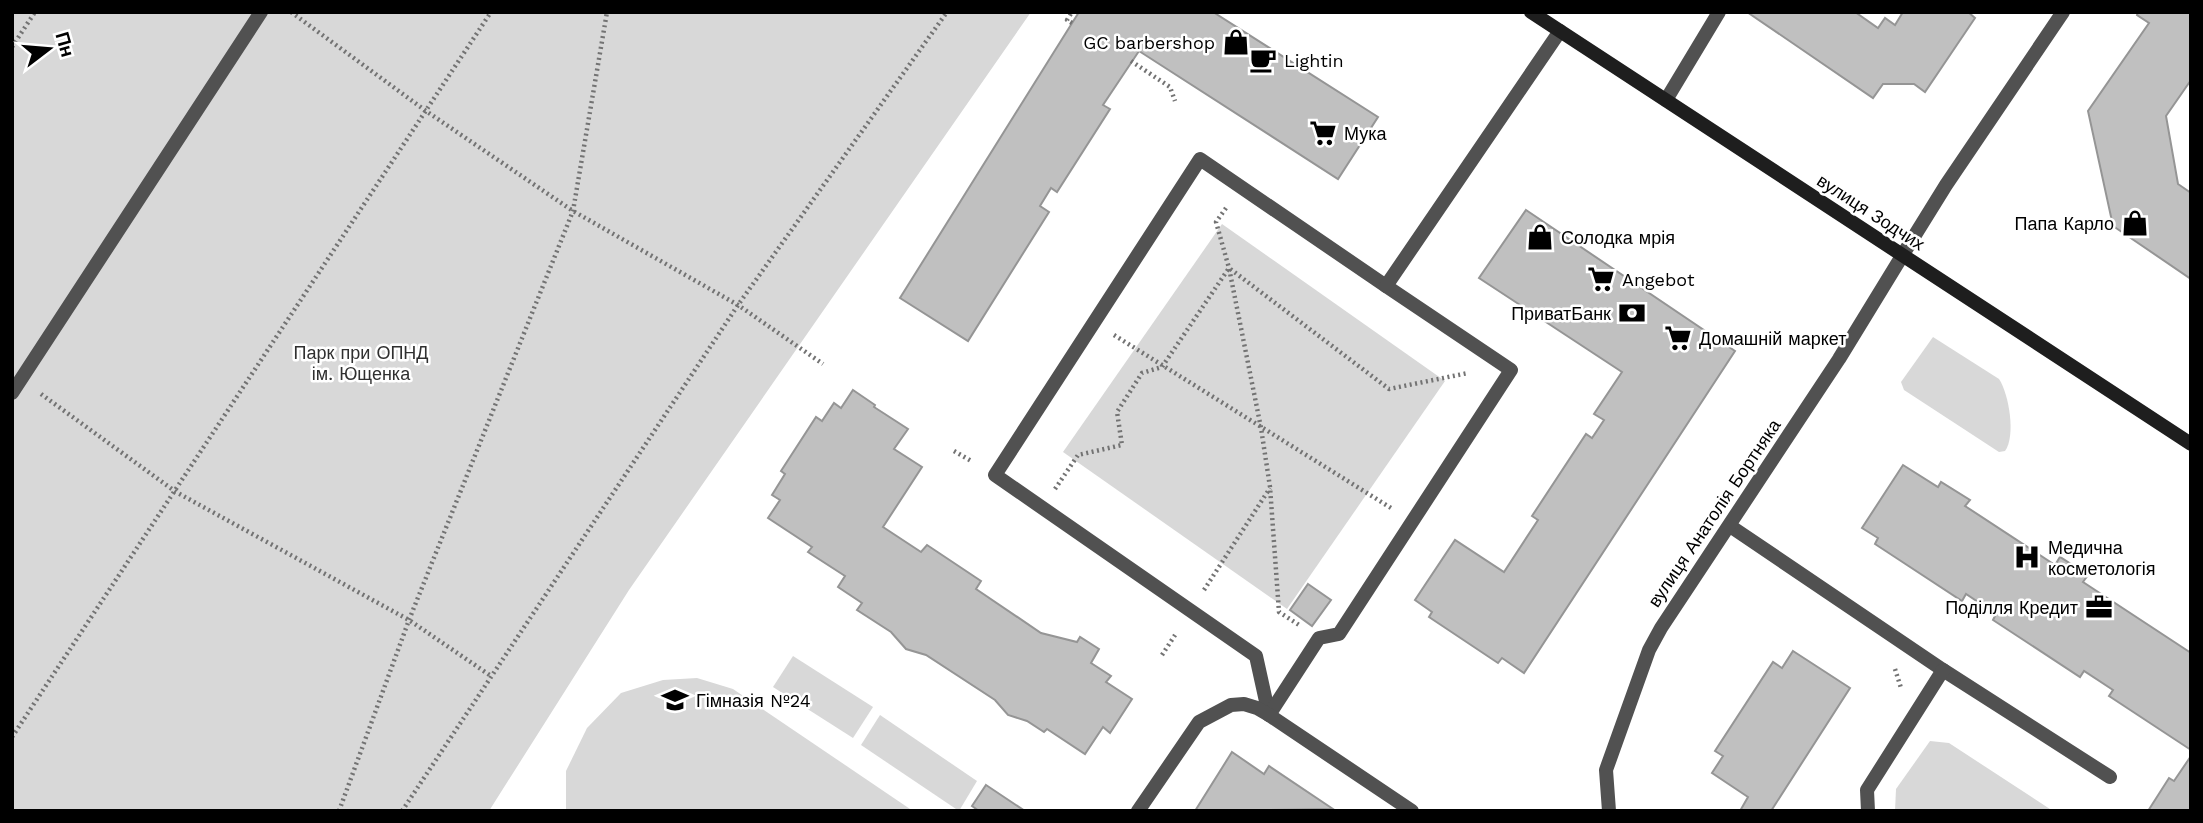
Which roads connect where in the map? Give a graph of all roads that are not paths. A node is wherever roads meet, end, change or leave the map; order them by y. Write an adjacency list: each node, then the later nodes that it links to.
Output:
1 (261, 12): 9 (street)
2 (1531, 12): 5 (main road, вулиця Зодчих)
3 (1719, 12): 6 (street)
4 (2063, 12): 7 (street, вулиця Анатолія Бортняка)
5 (1560, 31): 6 (main road, вулиця Зодчих); 8 (street)
6 (1665, 100): 7 (main road, вулиця Зодчих)
7 (1902, 256): 10 (main road, вулиця Зодчих); 11 (street, вулиця Анатолія Бортняка)
8 (1386, 286): 13 (street); 13 (street)
9 (12, 393)
10 (2191, 444)
11 (1730, 526): 12 (street); 17 (street, вулиця Анатолія Бортняка)
12 (1943, 670): 14 (street); 18 (street)
13 (1269, 715): 15 (street); 16 (street)
14 (2110, 777)
15 (1138, 811)
16 (1412, 811)
17 (1609, 811)
18 (1868, 811)

